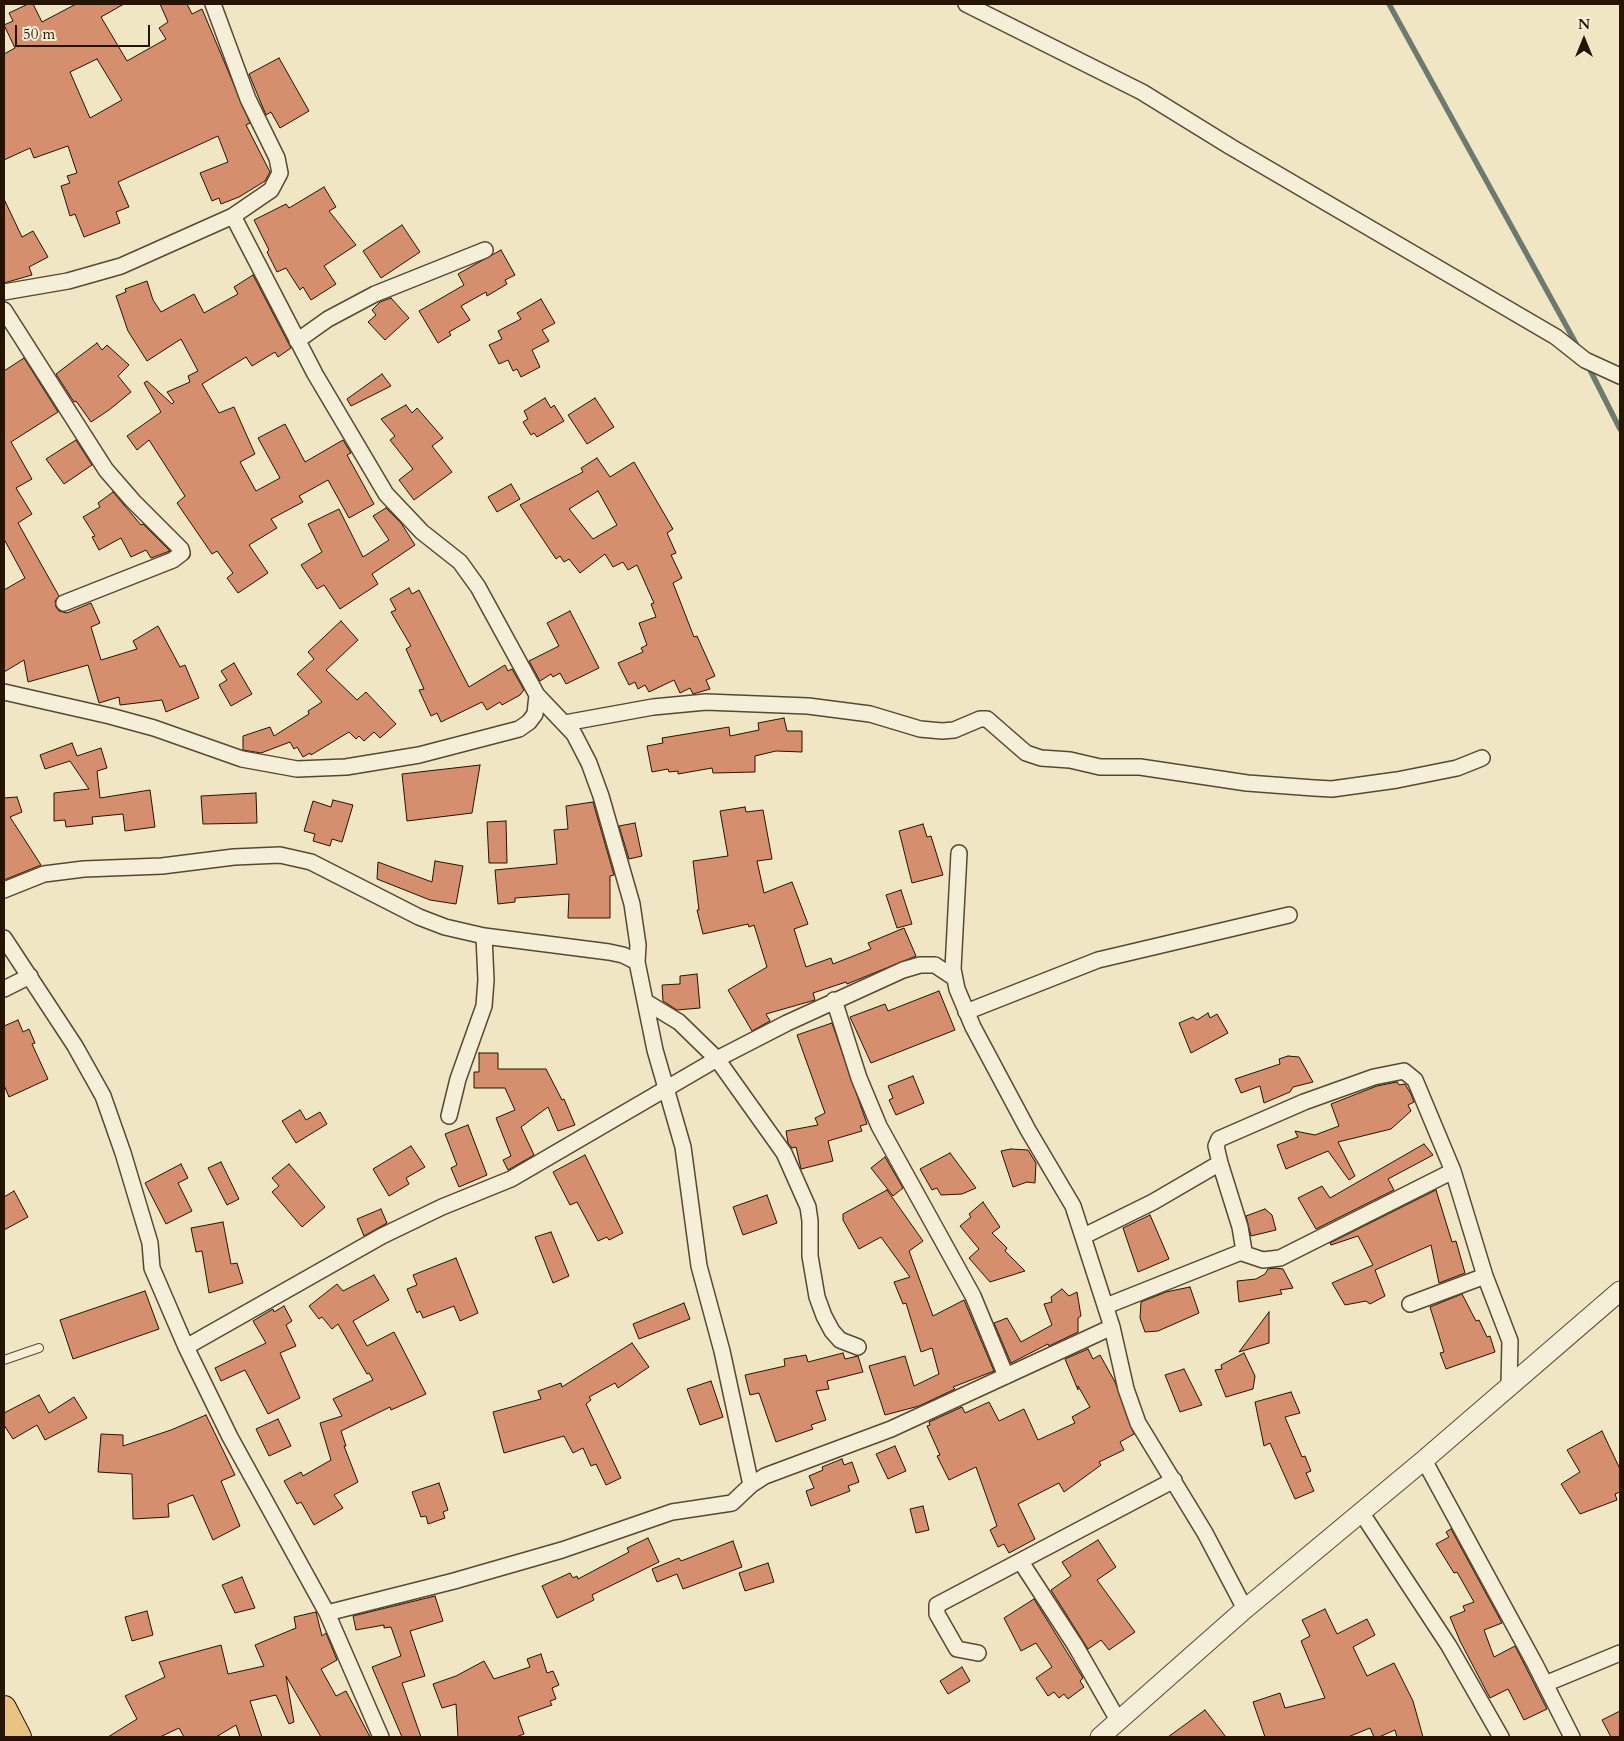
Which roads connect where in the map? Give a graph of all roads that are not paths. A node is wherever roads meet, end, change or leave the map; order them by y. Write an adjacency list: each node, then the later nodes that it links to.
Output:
1 (213, 4): 3 (street)
2 (966, 4): 8 (street)
3 (233, 216): 5 (street); 7 (street)
4 (485, 250): 7 (street)
5 (4, 292)
6 (4, 310): 9 (street)
7 (298, 341): 11 (street)
8 (1620, 376)
9 (64, 603)
10 (4, 692): 11 (street)
11 (537, 695): 12 (street)
12 (565, 723): 13 (street); 19 (street)
13 (1482, 758)
14 (959, 853): 21 (street)
15 (4, 890): 17 (street)
16 (1289, 915): 25 (street)
17 (484, 936): 19 (street); 28 (street)
18 (4, 938): 20 (street)
19 (636, 962): 24 (street)
20 (30, 976): 22 (street); 40 (street)
21 (953, 977): 23 (street); 25 (street)
22 (4, 989)
23 (834, 1000): 26 (street); 42 (street)
24 (646, 1002): 26 (street); 27 (street)
25 (966, 1012): 31 (street)
26 (718, 1059): 27 (street); 38 (street)
27 (665, 1089): 40 (street); 46 (street)
28 (449, 1116)
29 (1220, 1163): 30 (street); 31 (street); 32 (street)
30 (1453, 1170): 32 (street); 33 (street)
31 (1084, 1236): 36 (street)
32 (1242, 1253): 36 (street)
33 (1485, 1276): 35 (street); 43 (street)
34 (1620, 1291): 43 (street)
35 (1410, 1304)
36 (1106, 1306): 37 (street)
37 (1112, 1327): 42 (street); 45 (street)
38 (858, 1347)
39 (39, 1348): 41 (lane)
40 (186, 1348): 50 (street)
41 (4, 1360)
42 (1006, 1376): 46 (street)
43 (1509, 1385): 44 (street)
44 (1424, 1460): 47 (street); 53 (street)
45 (1174, 1480): 48 (street); 49 (street)
46 (750, 1485): 50 (street)
47 (1361, 1512): 49 (street); 59 (street)
48 (1021, 1562): 51 (street); 55 (street)
49 (1245, 1609): 55 (street)
50 (327, 1613): 57 (street)
51 (978, 1653)
52 (1620, 1653): 53 (street)
53 (1545, 1684): 60 (street)
54 (4, 1708): 56 (highway)
55 (1119, 1722): 58 (street)
56 (14, 1733)
57 (381, 1737)
58 (1100, 1737)
59 (1500, 1737)
60 (1572, 1737)

